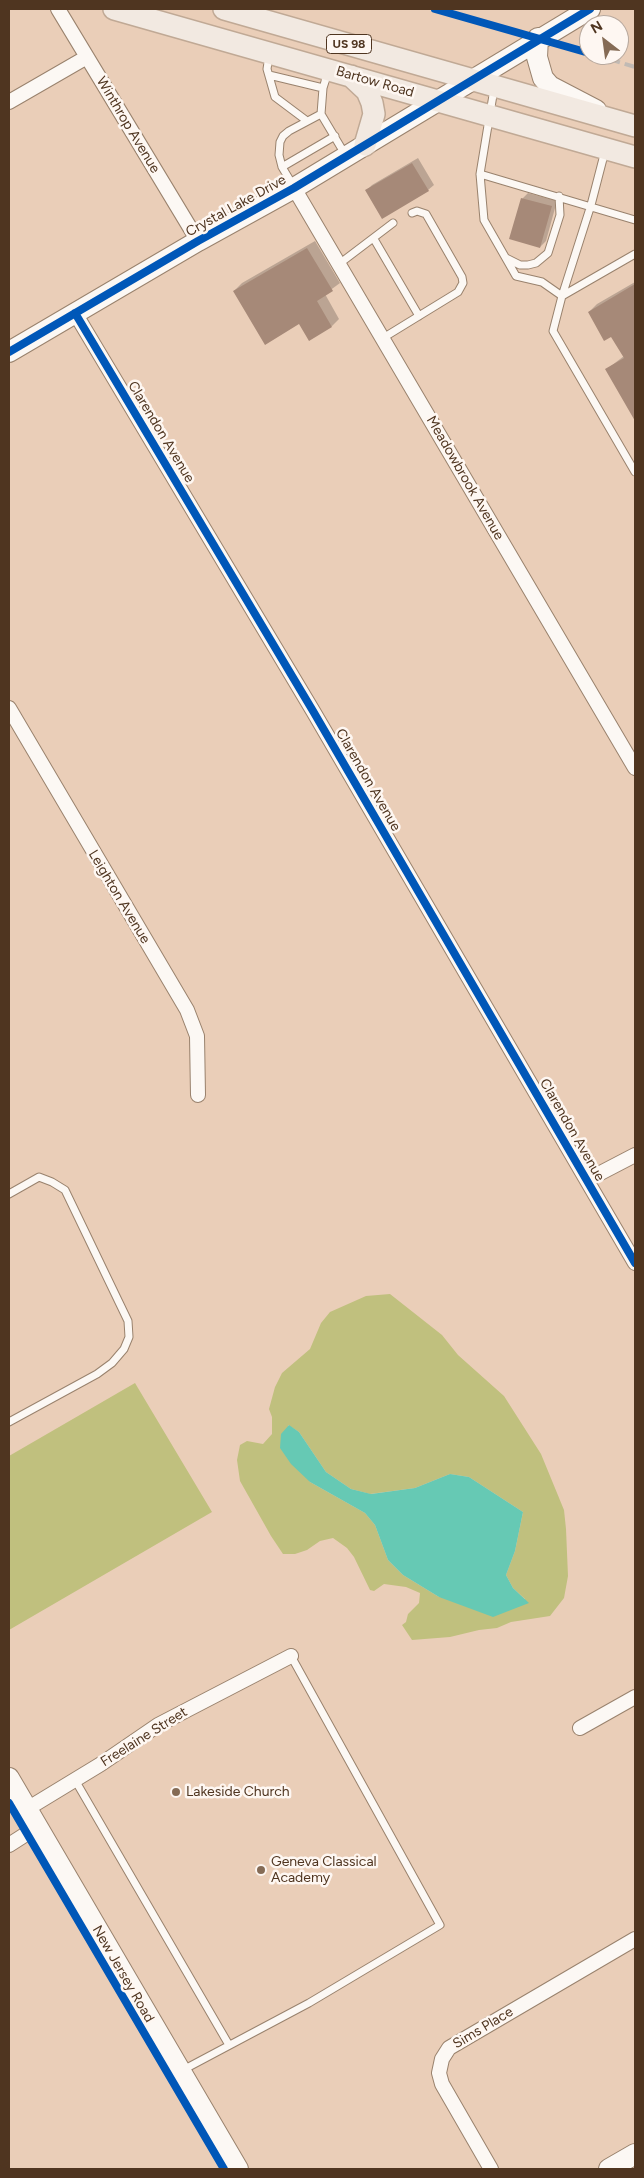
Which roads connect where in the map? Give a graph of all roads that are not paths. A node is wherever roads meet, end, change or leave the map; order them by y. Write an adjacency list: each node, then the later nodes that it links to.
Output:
1 (58, 9): 7 (street, Winthrop Avenue)
2 (114, 9): 6 (main road, Bartow Road / US 98)
3 (224, 9): 11 (main road, Bartow Road / US 98)
4 (583, 10): 5 (street, Crystal Lake Drive)
5 (538, 38): 11 (street, Crystal Lake Drive); 17 (street)
6 (270, 53): 8 (lane); 10 (main road, Bartow Road / US 98)
7 (87, 56): 14 (street); 34 (street, Winthrop Avenue)
8 (269, 75): 10 (lane); 18 (lane)
9 (350, 76): 10 (main road, Bartow Road / US 98); 13 (main road, Bartow Road / US 98); 21 (main road)
10 (326, 79): 15 (lane)
11 (473, 80): 12 (main road, Bartow Road / US 98); 13 (street, Crystal Lake Drive)
12 (495, 86): 16 (lane); 17 (main road, Bartow Road / US 98)
13 (439, 100): 16 (main road, Bartow Road / US 98); 21 (street, Crystal Lake Drive)
14 (9, 102)
15 (321, 114): 18 (lane); 20 (lane)
16 (490, 115): 22 (main road, Bartow Road / US 98); 26 (lane)
17 (610, 118): 19 (main road, Bartow Road / US 98)
18 (307, 121): 25 (lane)
19 (635, 126)
20 (335, 136): 23 (lane); 25 (lane)
21 (365, 145): 23 (street, Crystal Lake Drive)
22 (606, 148): 24 (main road, Bartow Road / US 98); 29 (lane)
23 (346, 156): 27 (street, Crystal Lake Drive)
24 (635, 157)
25 (282, 166): 27 (lane)
26 (480, 174): 28 (lane); 36 (lane)
27 (294, 188): 34 (street, Crystal Lake Drive); 37 (street, Meadowbrook Avenue)
28 (559, 196): 29 (lane); 36 (lane)
29 (591, 205): 31 (lane); 38 (lane)
30 (412, 213): 40 (lane)
31 (635, 220)
32 (393, 223): 33 (lane)
33 (374, 239): 37 (lane); 40 (lane)
34 (198, 241): 39 (street, Crystal Lake Drive)
35 (635, 254): 38 (lane)
36 (506, 258): 38 (lane)
37 (339, 264): 41 (street, Meadowbrook Avenue)
38 (562, 296): 43 (lane)
39 (75, 313): 42 (street, Crystal Lake Drive); 48 (street, Clarendon Avenue)
40 (419, 316): 41 (lane)
41 (383, 338): 45 (street, Meadowbrook Avenue)
42 (9, 352)
43 (635, 472)
44 (9, 708): 46 (street, Leighton Avenue)
45 (635, 768)
46 (198, 1096)
47 (635, 1155): 48 (street)
48 (587, 1180): 50 (street, Clarendon Avenue)
49 (9, 1194): 51 (lane)
50 (635, 1262)
51 (9, 1422)
52 (291, 1656): 56 (street, Freelaine Street); 61 (lane)
53 (635, 1697): 54 (street)
54 (580, 1728)
55 (9, 1778): 57 (street, New Jersey Road)
56 (75, 1780): 57 (street, Freelaine Street); 61 (lane)
57 (27, 1809): 58 (street, New Jersey Road)
58 (37, 1827): 59 (street); 62 (street, New Jersey Road)
59 (9, 1845)
60 (635, 1938): 65 (street, Sims Place)
61 (229, 2045): 62 (lane)
62 (181, 2072): 64 (street, New Jersey Road)
63 (635, 2154): 66 (street)
64 (238, 2169)
65 (491, 2169)
66 (609, 2169)

